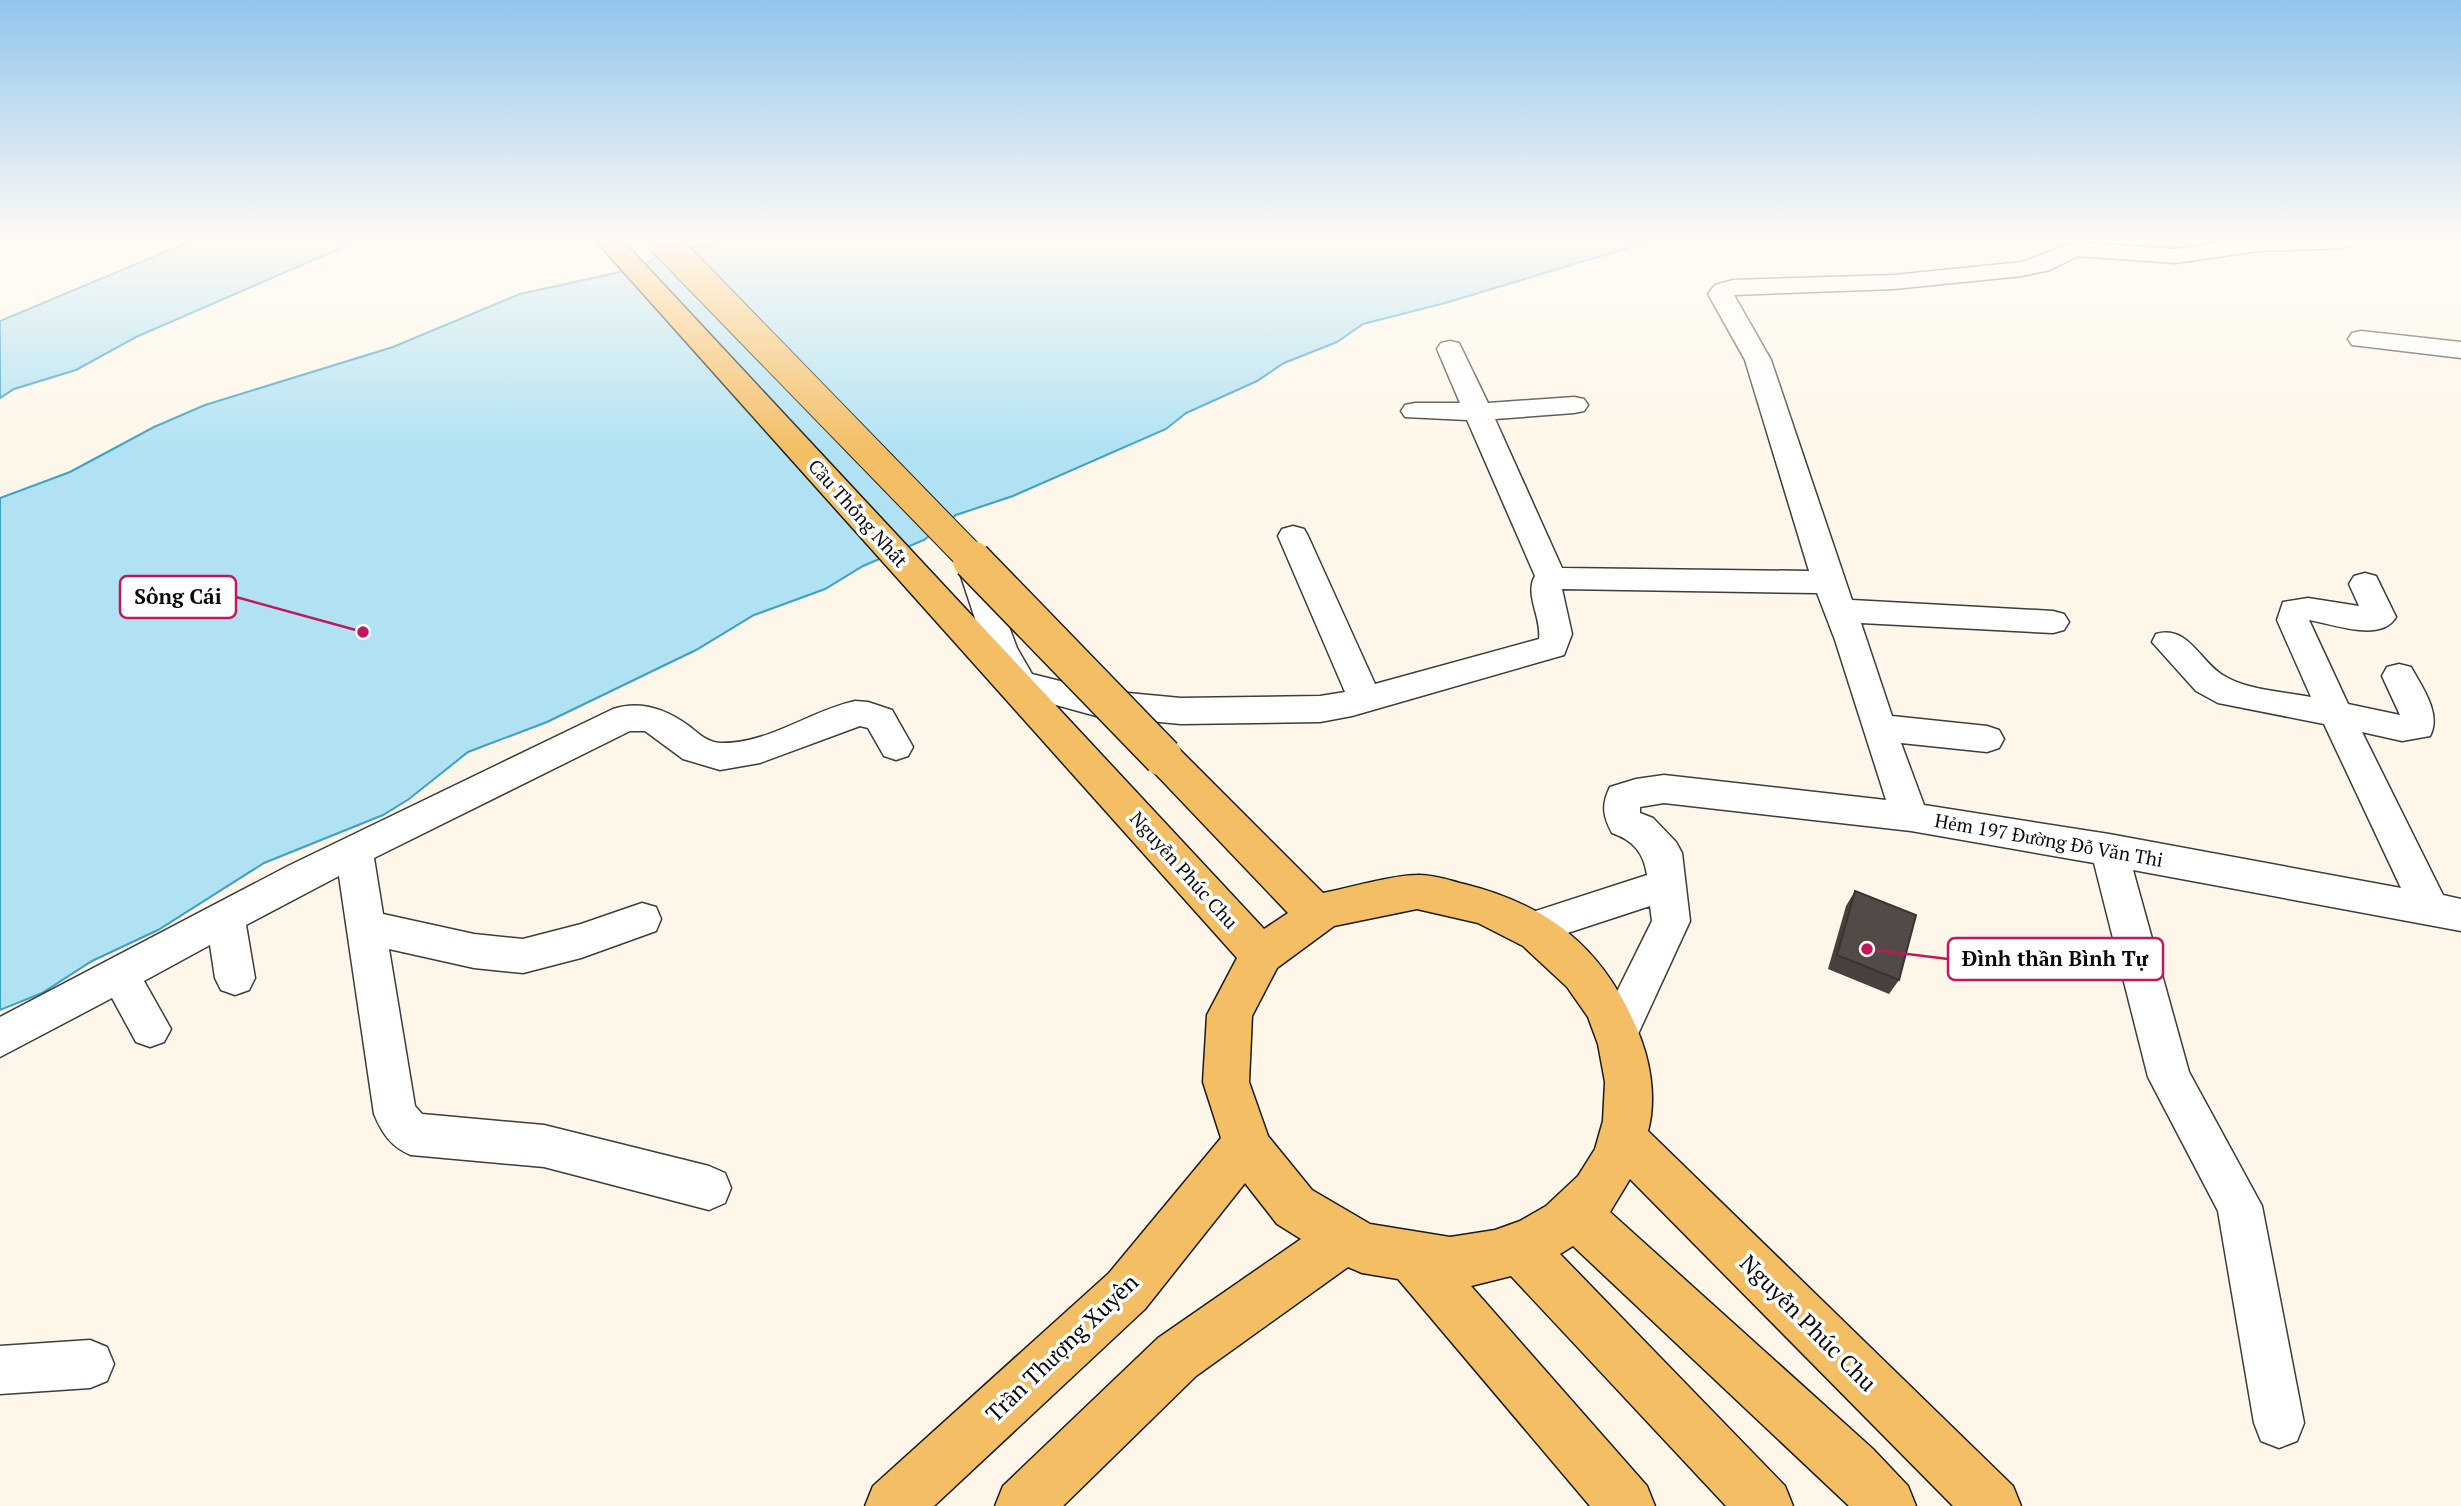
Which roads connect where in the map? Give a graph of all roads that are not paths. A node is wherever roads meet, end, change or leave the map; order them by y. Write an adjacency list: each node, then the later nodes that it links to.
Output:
1 (673, 311): 23 (main road, Cầu Thống Nhất)
2 (731, 311): 29 (main road, bridge)
3 (1731, 311): 14 (street, Hẻm 197 Đường Đỗ Văn Thi)
4 (2361, 339): 6 (street)
5 (1451, 349): 9 (street)
6 (2461, 350)
7 (1574, 405): 9 (street)
8 (1415, 411): 9 (street)
9 (1480, 412): 12 (street)
10 (1293, 536): 18 (street)
11 (966, 547): 18 (street)
12 (1551, 578): 14 (street); 18 (street)
13 (2365, 584): 19 (street)
14 (1835, 596): 15 (street); 20 (street, Hẻm 197 Đường Đỗ Văn Thi)
15 (2053, 622)
16 (2168, 642): 19 (street)
17 (2399, 676): 19 (street)
18 (1365, 699)
19 (2336, 714): 28 (street)
20 (1881, 728): 21 (street); 24 (street, Hẻm 197 Đường Đỗ Văn Thi)
21 (1987, 739)
22 (896, 747): 26 (street)
23 (1107, 786): 34 (main road, Nguyễn Phúc Chu)
24 (1911, 817): 25 (street, Hẻm 197 Đường Đỗ Văn Thi); 27 (street)
25 (2109, 849): 28 (street, Hẻm 197 Đường Đỗ Văn Thi); 49 (street)
26 (354, 851): 30 (street); 32 (street)
27 (1668, 886): 33 (street); 38 (street)
28 (2446, 912)
29 (1315, 913): 33 (main road); 34 (main road)
30 (225, 917): 35 (street); 36 (street)
31 (642, 919): 32 (street)
32 (366, 928): 42 (street)
33 (1531, 929): 38 (main road)
34 (1261, 955): 41 (main road)
35 (119, 974): 37 (street); 39 (street)
36 (235, 978)
37 (150, 1029)
38 (1618, 1032): 40 (main road)
39 (0, 1038)
40 (1623, 1139): 43 (main road); 55 (main road, Nguyễn Phúc Chu)
41 (1244, 1146): 44 (main road); 50 (main road, Trần Thượng Xuyên)
42 (709, 1188)
43 (1575, 1214): 45 (main road); 54 (main road)
44 (1345, 1239): 46 (main road); 51 (main road)
45 (1519, 1248): 46 (main road); 53 (main road)
46 (1414, 1259): 52 (main road)
47 (90, 1364): 48 (street)
48 (0, 1370)
49 (2279, 1423)
50 (893, 1506)
51 (1023, 1506)
52 (1628, 1506)
53 (1765, 1506)
54 (1888, 1506)
55 (1993, 1506)

